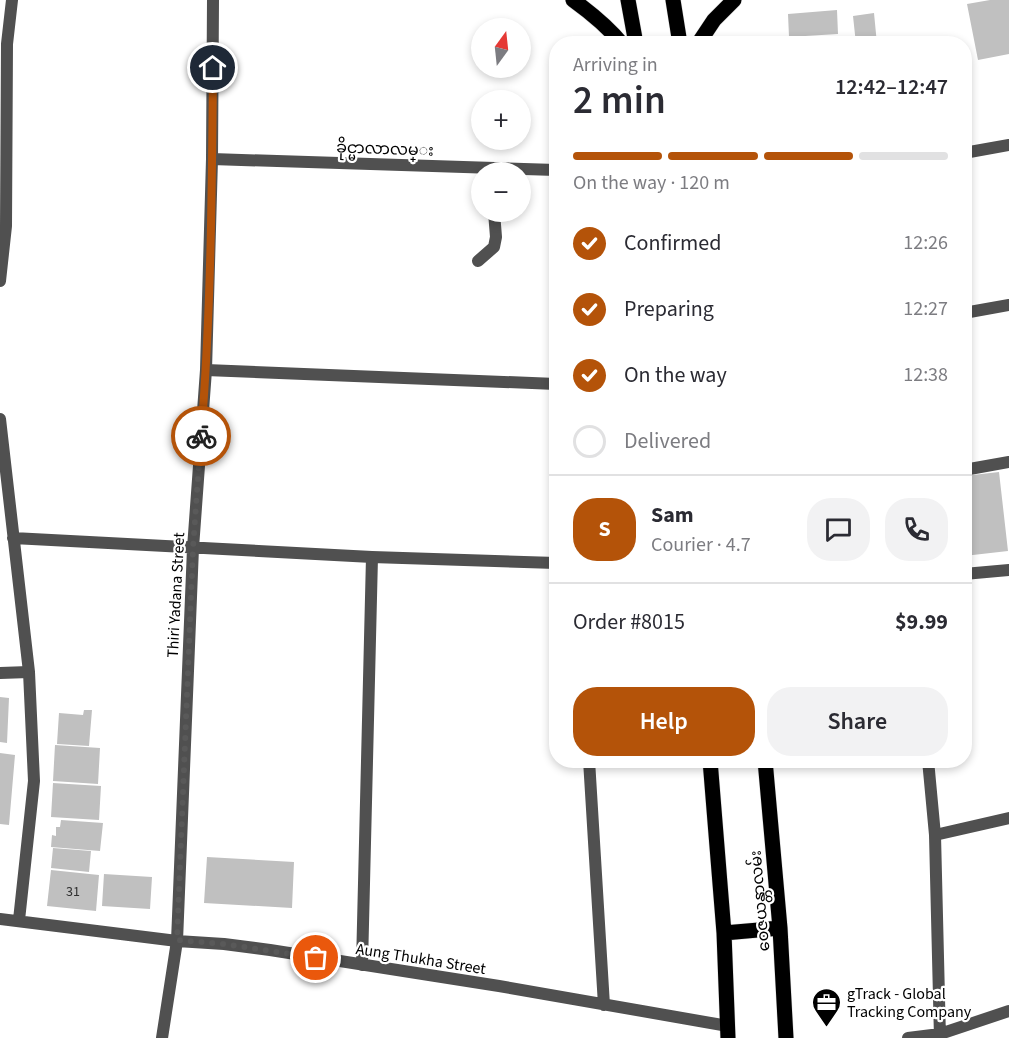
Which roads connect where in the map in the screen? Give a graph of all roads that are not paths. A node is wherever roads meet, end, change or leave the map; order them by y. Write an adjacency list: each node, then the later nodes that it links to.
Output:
1 (12, 0): 11 (street)
2 (213, 0): 14 (street, Thiri Yadana Street)
3 (573, 0): 7 (main road)
4 (628, 0): 8 (main road)
5 (673, 0): 9 (main road)
6 (734, 0): 10 (main road)
7 (615, 36)
8 (635, 36)
9 (679, 36)
10 (703, 36)
11 (3, 43): 19 (street)
12 (1009, 145): 13 (street)
13 (972, 152)
14 (212, 159): 15 (street, ခိုင္မာလာလမ္း); 24 (street, Thiri Yadana Street)
15 (471, 169)
16 (531, 170): 17 (street, ခိုင္မာလာလမ္း)
17 (549, 170)
18 (495, 222): 20 (street)
19 (3, 226): 21 (street)
20 (478, 261)
21 (0, 281)
22 (1009, 305): 23 (street)
23 (972, 312)
24 (206, 370): 25 (street); 31 (street, Thiri Yadana Street)
25 (549, 384)
26 (0, 419): 27 (street)
27 (2, 462): 30 (street)
28 (1009, 462): 29 (street)
29 (972, 469)
30 (13, 538): 31 (street); 36 (street)
31 (193, 548): 32 (street); 48 (street, Thiri Yadana Street)
32 (372, 557): 33 (street); 49 (street)
33 (549, 563)
34 (1009, 570): 35 (street)
35 (972, 573)
36 (29, 672): 37 (street); 45 (street)
37 (0, 673)
38 (589, 768): 50 (street)
39 (711, 768): 47 (main road)
40 (766, 768): 46 (main road, ဝေဇယန္တာလမ်း)
41 (929, 768): 43 (street)
42 (1009, 818): 43 (street)
43 (934, 835): 53 (street)
44 (0, 918): 45 (street, Aung Thukha Street)
45 (19, 920): 48 (street, Aung Thukha Street)
46 (780, 928): 47 (main road); 55 (main road, ဝေဇယန္တာလမ်း)
47 (724, 933): 52 (main road)
48 (177, 940): 49 (street, Aung Thukha Street); 54 (street, Thiri Yadana Street)
49 (363, 965): 50 (street, Aung Thukha Street)
50 (604, 1005): 52 (street, Aung Thukha Street)
51 (1009, 1011): 53 (street)
52 (728, 1032)
53 (940, 1036): 56 (street)
54 (162, 1038)
55 (786, 1038)
56 (908, 1038)

